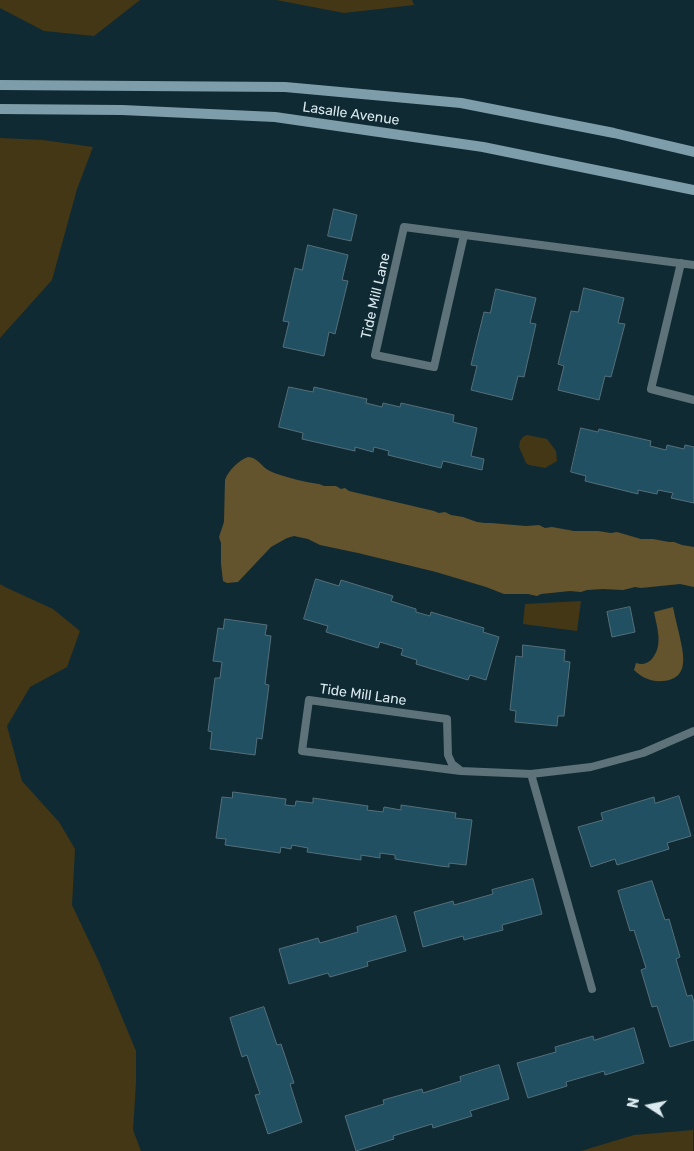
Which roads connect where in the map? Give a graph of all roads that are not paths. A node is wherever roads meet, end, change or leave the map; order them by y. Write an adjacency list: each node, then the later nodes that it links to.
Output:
1 (0, 85): 3 (main road, Lasalle Avenue)
2 (0, 109): 4 (main road, Lasalle Avenue)
3 (694, 152)
4 (694, 190)
5 (464, 235): 5 (lane, Tide Mill Lane); 6 (lane, Tide Mill Lane)
6 (681, 263): 7 (lane, Tide Mill Lane); 8 (lane)
7 (694, 265)
8 (694, 400)
9 (694, 731): 11 (lane, Tide Mill Lane)
10 (461, 771): 10 (lane, Tide Mill Lane); 11 (lane, Tide Mill Lane)
11 (531, 774): 12 (lane)
12 (592, 989)

